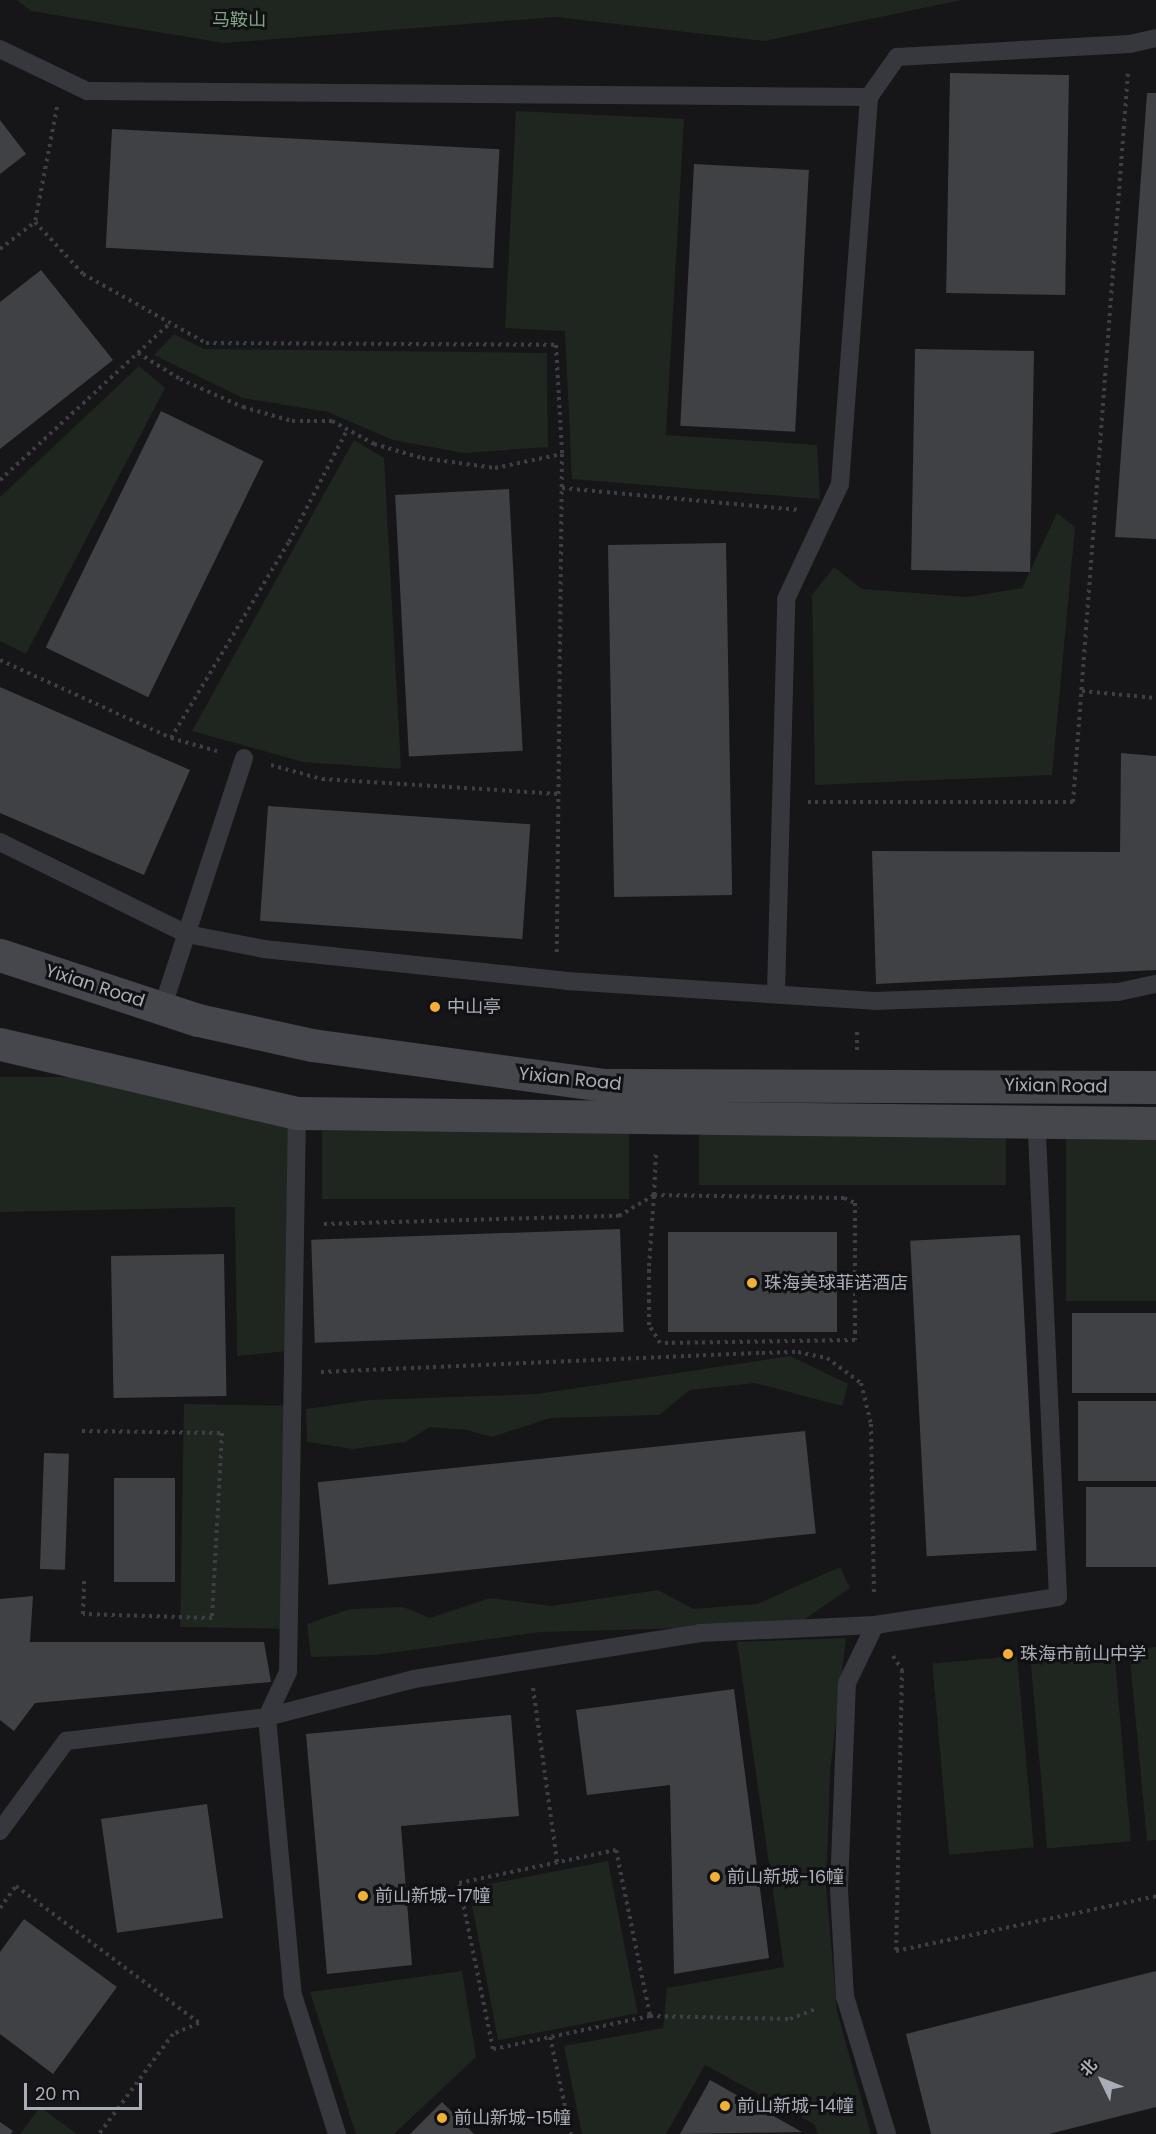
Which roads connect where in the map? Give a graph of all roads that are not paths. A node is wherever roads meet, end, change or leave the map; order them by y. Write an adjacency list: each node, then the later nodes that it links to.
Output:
1 (1156, 38): 3 (lane)
2 (0, 49): 3 (lane)
3 (870, 97): 9 (lane)
4 (244, 758): 6 (lane)
5 (0, 842): 6 (lane)
6 (187, 934): 9 (lane); 10 (lane)
7 (0, 955): 10 (main road, Yixian Road)
8 (1156, 984): 9 (lane)
9 (776, 994)
10 (162, 1009): 14 (main road, Yixian Road)
11 (0, 1044): 12 (main road, Yixian Road)
12 (85, 1066): 13 (main road); 15 (main road, Yixian Road)
13 (0, 1069)
14 (1156, 1087)
15 (297, 1113): 16 (main road, Yixian Road); 19 (lane)
16 (1036, 1120): 17 (main road, Yixian Road); 18 (lane)
17 (1156, 1123)
18 (875, 1625): 19 (lane); 22 (lane)
19 (267, 1717): 20 (lane); 21 (lane)
20 (0, 1830)
21 (337, 2134)
22 (887, 2134)

